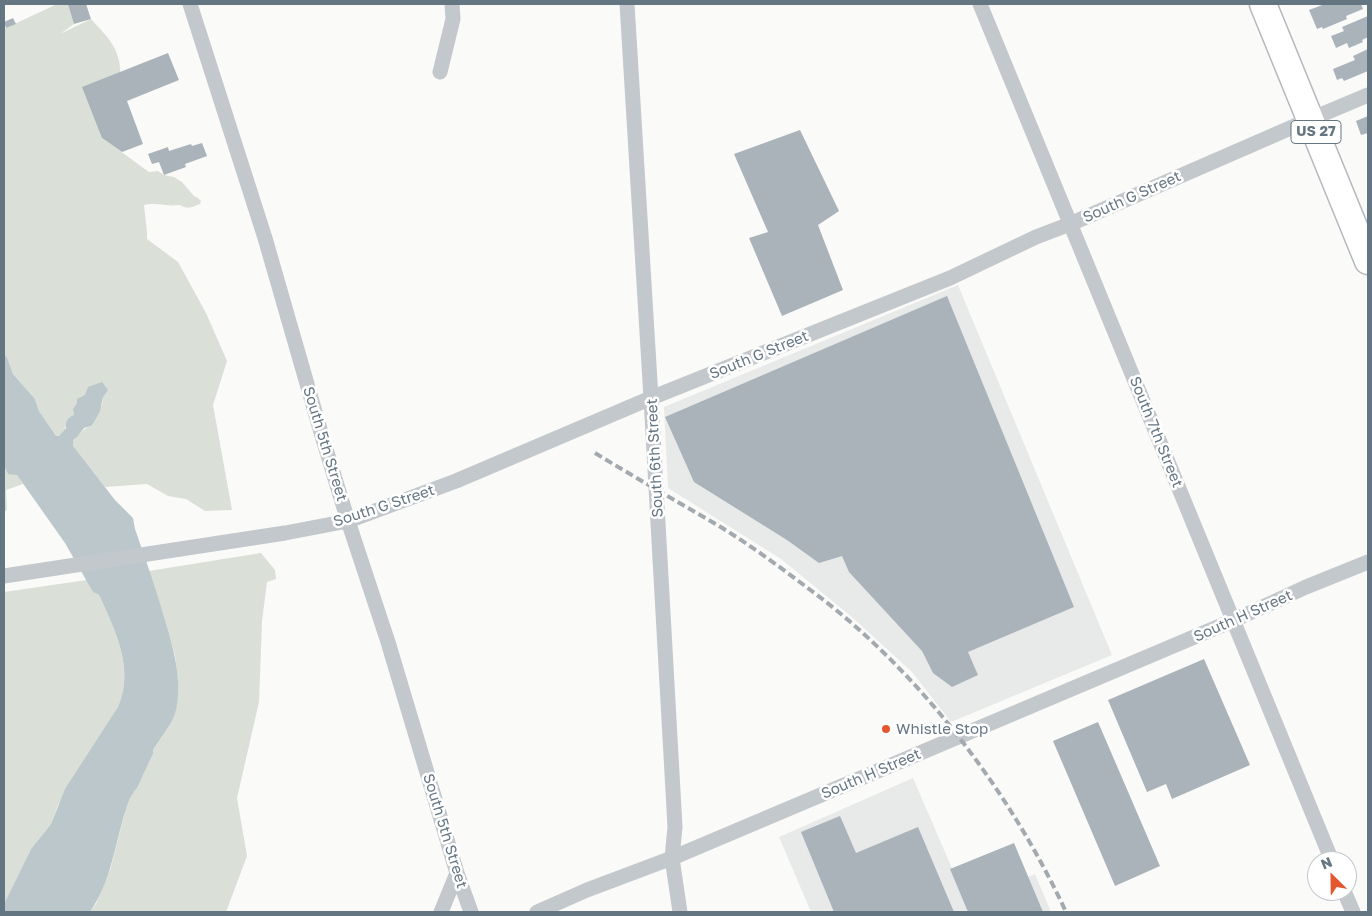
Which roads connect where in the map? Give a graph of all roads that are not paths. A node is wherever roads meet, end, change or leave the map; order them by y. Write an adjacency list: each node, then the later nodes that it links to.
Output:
1 (190, 4): 12 (street, South 5th Street)
2 (452, 4): 6 (street)
3 (626, 4): 11 (street, South 6th Street)
4 (980, 4): 9 (street, South 7th Street)
5 (1263, 4): 8 (highway, US 27)
6 (440, 72)
7 (1368, 96): 8 (street, South G Street)
8 (1310, 119): 9 (street, South G Street); 10 (highway, US 27)
9 (1070, 224): 11 (street, South G Street); 15 (street, South 7th Street)
10 (1368, 260)
11 (651, 398): 12 (street, South G Street); 17 (street, South 6th Street)
12 (348, 521): 14 (street, South G Street); 18 (street, South 5th Street)
13 (1368, 562): 15 (street, South H Street)
14 (4, 576)
15 (1232, 621): 16 (street, South 7th Street); 17 (street, South H Street)
16 (1328, 851)
17 (672, 858): 21 (street, South H Street); 22 (street, South 6th Street)
18 (457, 873): 19 (street); 20 (street, South 5th Street)
19 (441, 912)
20 (471, 912)
21 (537, 912)
22 (680, 912)

